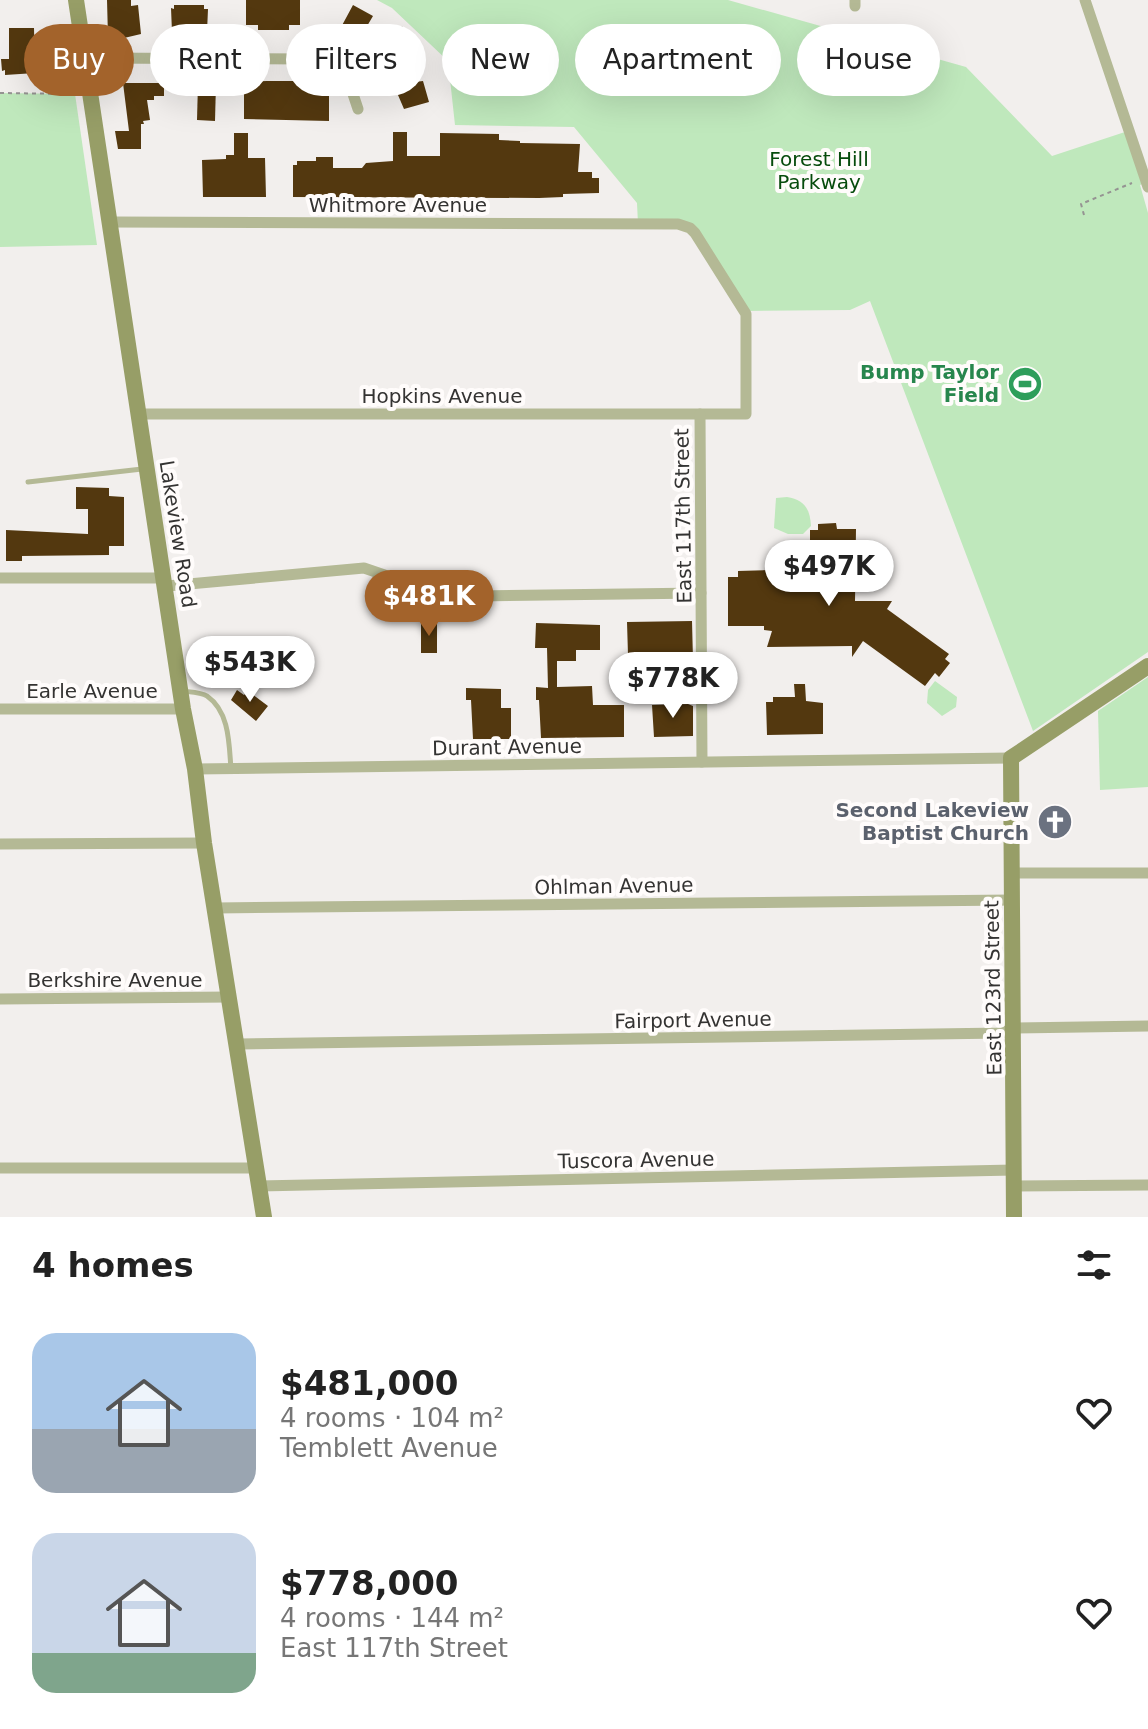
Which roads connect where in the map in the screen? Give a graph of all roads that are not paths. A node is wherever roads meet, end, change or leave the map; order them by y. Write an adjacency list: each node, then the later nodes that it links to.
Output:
1 (76, 0): 3 (street, Lakeview Road)
2 (1085, 0): 7 (street)
3 (81, 24)
4 (134, 58): 6 (street)
5 (93, 96): 8 (street, Lakeview Road)
6 (358, 109)
7 (1148, 187)
8 (111, 222): 9 (street, Lakeview Road); 11 (street, Whitmore Avenue)
9 (139, 414): 10 (street, Hopkins Avenue); 12 (street, Lakeview Road)
10 (700, 414): 11 (street, Hopkins Avenue); 16 (street, East 117th Street)
11 (746, 414)
12 (147, 469): 13 (lane); 15 (street, Lakeview Road)
13 (28, 482)
14 (0, 578): 15 (street)
15 (165, 582): 16 (street); 18 (street, Lakeview Road)
16 (701, 593): 22 (street, East 117th Street)
17 (1148, 666): 21 (street)
18 (181, 691): 20 (street, Lakeview Road); 24 (lane)
19 (0, 709): 20 (street, Earle Avenue)
20 (183, 709): 23 (street, Lakeview Road)
21 (1011, 758): 22 (street, Durant Avenue); 27 (street, East 123rd Street)
22 (702, 762): 24 (street, Durant Avenue)
23 (195, 769): 24 (street, Durant Avenue); 25 (street, Lakeview Road)
24 (231, 769)
25 (204, 843): 26 (street); 30 (street, Lakeview Road)
26 (0, 844)
27 (1012, 873): 28 (street); 29 (street, East 123rd Street)
28 (1148, 873)
29 (1012, 900): 30 (street, Ohlman Avenue); 34 (street, East 123rd Street)
30 (216, 908): 31 (street, Lakeview Road)
31 (230, 997): 32 (street, Berkshire Avenue); 35 (street, Lakeview Road)
32 (0, 999)
33 (1148, 1026): 34 (street, Fairport Avenue)
34 (1014, 1028): 35 (street, Fairport Avenue); 38 (street, East 123rd Street)
35 (238, 1044): 37 (street, Lakeview Road)
36 (0, 1168): 37 (street)
37 (256, 1168): 40 (street, Lakeview Road)
38 (1014, 1178): 39 (street, Tuscora Avenue); 40 (street, Tuscora Avenue); 42 (street, East 123rd Street)
39 (1148, 1185)
40 (259, 1186): 41 (street, Lakeview Road)
41 (264, 1217)
42 (1014, 1217)

